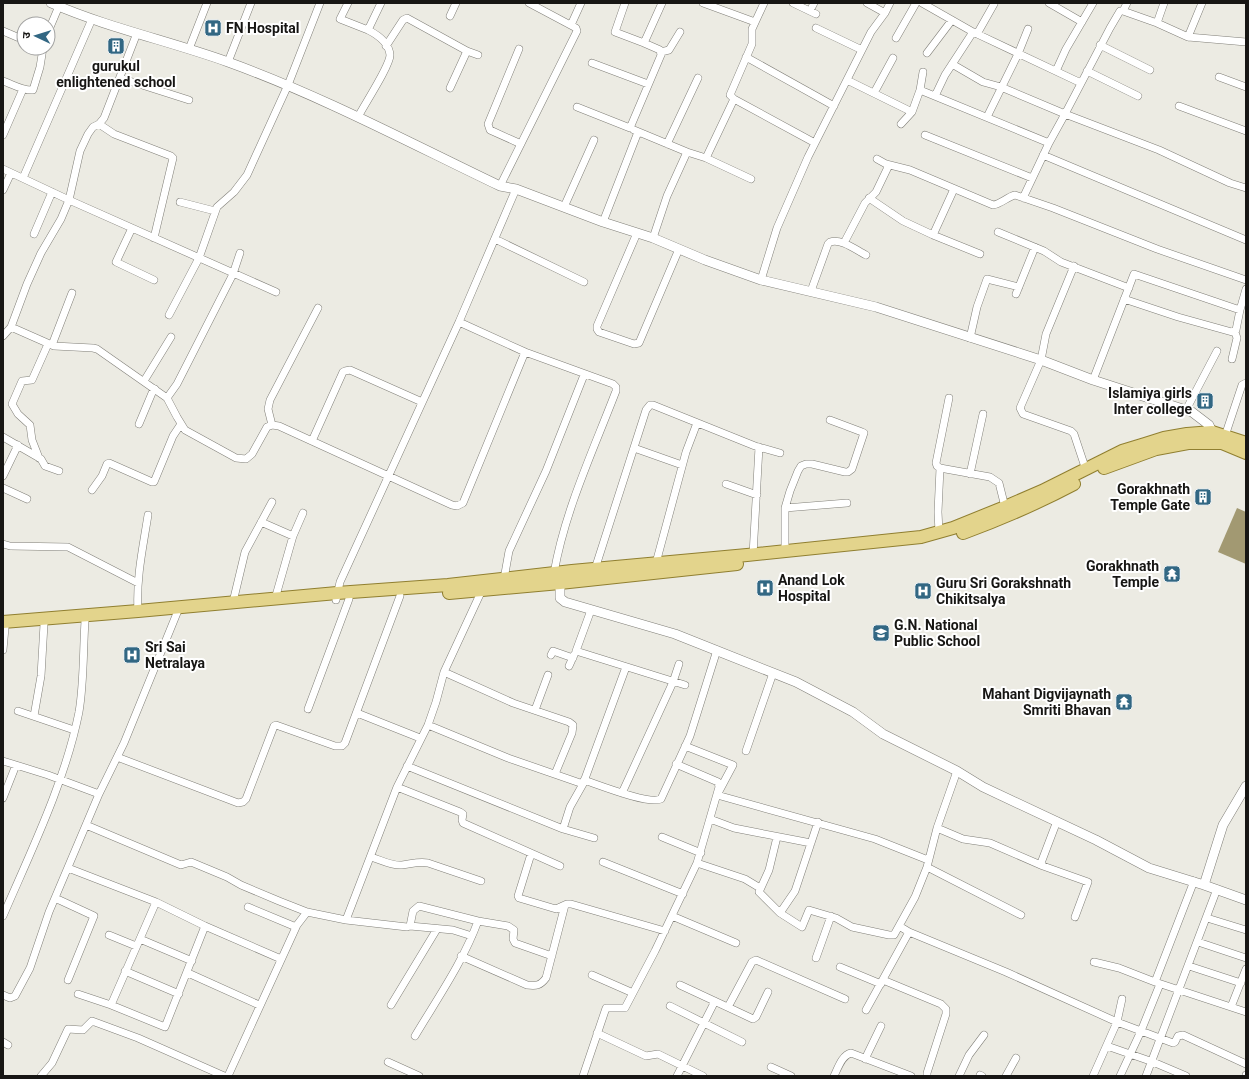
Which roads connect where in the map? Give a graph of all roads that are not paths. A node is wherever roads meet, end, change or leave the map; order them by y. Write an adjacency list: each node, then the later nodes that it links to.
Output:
1 (207, 3): 50 (street)
2 (251, 3): 61 (street)
3 (320, 3): 75 (street)
4 (348, 3): 37 (street)
5 (381, 3): 37 (street)
6 (456, 3): 29 (street)
7 (529, 3): 35 (street)
8 (581, 3): 35 (street)
9 (626, 3): 47 (street)
10 (662, 3): 47 (street)
11 (703, 3): 32 (street)
12 (762, 3): 32 (street)
13 (793, 3): 26 (street)
14 (867, 3): 27 (street)
15 (890, 3): 27 (street)
16 (916, 3): 45 (street)
17 (922, 3): 31 (street)
18 (1049, 3): 33 (street)
19 (1093, 3): 33 (street)
20 (1127, 3): 25 (street)
21 (1164, 3): 34 (street)
22 (1202, 3): 44 (street)
23 (994, 4): 42 (street)
24 (55, 5): 28 (street); 30 (street)
25 (1122, 11): 34 (street); 48 (street)
26 (816, 14)
27 (885, 14): 52 (street)
28 (52, 16)
29 (450, 16)
30 (92, 19): 41 (street); 112 (street)
31 (952, 20): 42 (street); 55 (street)
32 (755, 22): 59 (street)
33 (1082, 22): 65 (street)
34 (1157, 23): 44 (street)
35 (571, 25): 102 (street)
36 (816, 28): 52 (street)
37 (368, 30): 49 (street)
38 (1028, 30): 56 (street)
39 (3, 31): 43 (street)
40 (680, 32): 54 (street)
41 (137, 33): 50 (street); 69 (street)
42 (975, 33): 56 (street); 63 (street)
43 (16, 37)
44 (1188, 37): 46 (street)
45 (896, 38)
46 (1246, 42)
47 (644, 43): 54 (street)
48 (1100, 45): 64 (street); 66 (street)
49 (386, 46): 53 (street); 91 (street)
50 (189, 49): 61 (street)
51 (519, 49): 102 (street)
52 (862, 50): 71 (street)
53 (467, 51): 57 (street); 78 (street)
54 (661, 52): 74 (street)
55 (928, 53)
56 (1018, 54): 65 (street); 76 (street)
57 (478, 55)
58 (41, 56): 79 (street)
59 (746, 57): 84 (street); 86 (street)
60 (893, 58): 81 (street)
61 (228, 62): 75 (street)
62 (592, 63): 74 (street)
63 (952, 64): 76 (street); 82 (street)
64 (1150, 70)
65 (1056, 71): 73 (street)
66 (1088, 71): 73 (street); 83 (street)
67 (923, 72): 80 (street)
68 (1219, 77): 77 (street)
69 (120, 78): 85 (street); 93 (street)
70 (698, 78): 103 (street)
71 (847, 80): 81 (street); 86 (street)
72 (3, 81): 79 (street)
73 (1081, 83): 90 (street)
74 (648, 84): 95 (street)
75 (288, 85): 91 (street); 126 (street)
76 (1001, 87): 90 (street); 92 (street)
77 (1246, 87)
78 (450, 88)
79 (23, 89): 98 (street)
80 (920, 90): 82 (street); 89 (street)
81 (874, 93): 89 (street)
82 (935, 96): 92 (street)
83 (1138, 96)
84 (734, 99): 104 (street); 107 (street)
85 (190, 100)
86 (834, 106): 104 (street)
87 (1179, 106): 96 (street)
88 (577, 107): 95 (street)
89 (912, 112): 94 (street)
90 (1065, 114): 101 (street); 116 (street)
91 (358, 116): 115 (street)
92 (987, 117): 101 (street)
93 (99, 124): 123 (street); 133 (street)
94 (901, 124)
95 (630, 128): 97 (street)
96 (1246, 131)
97 (638, 132): 103 (street); 127 (street)
98 (3, 135)
99 (925, 136): 113 (street)
100 (594, 140): 125 (street)
101 (1048, 143): 106 (street)
102 (521, 144): 115 (street)
103 (668, 144): 105 (street)
104 (815, 144): 147 (street)
105 (687, 152): 107 (street); 134 (street)
106 (1043, 155): 113 (street); 136 (street)
107 (706, 158): 114 (street)
108 (877, 159): 109 (street)
109 (890, 165): 117 (street); 121 (street)
110 (3, 169): 111 (street)
111 (11, 173): 112 (street); 118 (street)
112 (23, 178): 120 (street)
113 (1032, 178): 122 (street)
114 (751, 179)
115 (500, 186): 119 (street)
116 (1246, 188)
117 (954, 189): 122 (street); 132 (street)
118 (3, 190)
119 (516, 190): 125 (street); 135 (street)
120 (52, 192): 123 (street); 131 (street)
121 (869, 198): 132 (street); 137 (street)
122 (1023, 198): 148 (street)
123 (69, 200): 128 (street); 162 (street)
124 (180, 202): 126 (street)
125 (564, 208): 127 (street)
126 (215, 211): 143 (street)
127 (604, 222): 130 (street)
128 (132, 228): 133 (street); 146 (street)
129 (998, 232): 138 (street)
130 (637, 233): 134 (street); 139 (street)
131 (34, 234)
132 (933, 235): 141 (street)
133 (154, 238): 143 (street)
134 (653, 238): 139 (street)
135 (495, 239): 149 (street); 161 (street)
136 (1246, 240)
137 (844, 243): 142 (street); 152 (street)
138 (1035, 247): 144 (street); 150 (street)
139 (679, 249): 147 (street)
140 (240, 253): 145 (street)
141 (980, 254)
142 (866, 255)
143 (199, 258): 145 (street); 160 (street)
144 (1074, 266): 151 (street); 171 (street)
145 (233, 274): 154 (street); 177 (street)
146 (154, 280)
147 (761, 280): 152 (street)
148 (1246, 280)
149 (584, 282)
150 (1019, 287): 156 (street); 166 (street)
151 (1129, 288): 157 (street); 159 (street)
152 (811, 291): 166 (street)
153 (1246, 291): 159 (street)
154 (276, 292)
155 (72, 293): 167 (street)
156 (1016, 294)
157 (1124, 299): 163 (street); 173 (street)
158 (318, 308): 186 (street)
159 (1240, 310): 163 (street)
160 (169, 315)
161 (459, 322): 169 (street); 179 (street)
162 (11, 327): 164 (street); 167 (street)
163 (1235, 332): 170 (street)
164 (3, 336)
165 (171, 337): 174 (street)
166 (970, 338): 171 (street)
167 (50, 344): 174 (street); 197 (street)
168 (1217, 351): 180 (street)
169 (525, 352): 172 (street); 204 (street)
170 (1232, 359)
171 (1041, 360): 173 (street); 200 (street)
172 (584, 375): 224 (street); 225 (street)
173 (1093, 380): 180 (street)
174 (144, 381): 176 (street)
175 (1246, 383): 187 (street)
176 (155, 389): 177 (street); 184 (street)
177 (167, 398): 185 (street)
178 (948, 398): 199 (street)
179 (422, 402): 190 (street); 204 (street)
180 (1186, 410): 189 (street)
181 (983, 414): 202 (street)
182 (830, 420): 213 (street)
183 (697, 423): 193 (street); 194 (street); 198 (street)
184 (139, 424)
185 (182, 424): 186 (street); 207 (street)
186 (272, 424): 190 (street)
187 (1225, 436): 189 (main road); 191 (main road)
188 (3, 438): 192 (street)
189 (1212, 438): 195 (main road); 200 (main road); 225 (main road)
190 (312, 441): 204 (street)
191 (1246, 443)
192 (18, 445): 197 (street); 203 (street)
193 (760, 447): 196 (street); 208 (street)
194 (634, 448): 198 (street); 223 (street)
195 (1246, 452)
196 (780, 453)
197 (39, 458): 201 (street)
198 (682, 464): 222 (street)
199 (940, 468): 202 (street); 217 (street)
200 (1086, 470): 212 (main road)
201 (59, 471)
202 (970, 474): 212 (street)
203 (3, 476)
204 (388, 476): 228 (street)
205 (726, 484): 208 (street)
206 (3, 488): 209 (street)
207 (92, 490)
208 (757, 495): 221 (street)
209 (27, 499)
210 (272, 502): 216 (street)
211 (847, 503): 213 (street)
212 (1005, 507): 217 (main road)
213 (785, 508): 220 (street)
214 (303, 513): 218 (street)
215 (148, 515): 226 (street)
216 (261, 522): 218 (street); 232 (street)
217 (939, 532): 220 (main road)
218 (293, 536): 230 (street)
219 (3, 544): 226 (street)
220 (785, 551): 221 (main road)
221 (753, 554): 222 (main road)
222 (656, 563): 223 (main road)
223 (595, 569): 225 (main road)
224 (504, 578): 225 (main road); 228 (main road)
225 (557, 578): 227 (main road); 233 (street)
226 (138, 583): 234 (street)
227 (482, 590): 229 (main road); 247 (street)
228 (337, 596): 230 (main road); 231 (main road); 235 (main road)
229 (400, 596): 231 (main road); 255 (street)
230 (275, 599): 232 (main road)
231 (349, 599): 252 (street)
232 (233, 602): 234 (main road)
233 (591, 610): 240 (street); 241 (street)
234 (138, 611): 238 (main road)
235 (178, 612): 236 (main road); 262 (street)
236 (85, 621): 237 (main road); 258 (street)
237 (44, 624): 238 (main road); 256 (street)
238 (4, 626): 239 (street)
239 (3, 650)
240 (717, 650): 248 (street); 260 (street)
241 (576, 651): 243 (street); 246 (street)
242 (551, 655): 243 (street)
243 (573, 658): 245 (street)
244 (679, 664): 250 (street)
245 (569, 666)
246 (626, 667): 250 (street); 270 (street)
247 (444, 672): 254 (street); 257 (street)
248 (773, 673): 261 (street); 267 (street)
249 (548, 675): 254 (street)
250 (672, 682): 251 (street); 273 (street)
251 (685, 685)
252 (308, 709)
253 (18, 710): 256 (street)
254 (535, 710): 268 (street)
255 (357, 713): 259 (street); 262 (street)
256 (34, 716): 258 (street)
257 (428, 725): 259 (street); 268 (street)
258 (74, 730): 269 (street)
259 (420, 738): 266 (street)
260 (685, 746): 264 (street); 275 (street)
261 (746, 751)
262 (117, 757): 274 (street)
263 (3, 761): 265 (street)
264 (676, 764): 273 (street); 275 (street)
265 (16, 765): 269 (street); 276 (street)
266 (407, 766): 272 (street); 282 (street)
267 (957, 771): 278 (street); 281 (street)
268 (555, 774): 270 (street)
269 (60, 779): 274 (street); 310 (street)
270 (584, 782): 273 (street); 282 (street)
271 (1246, 786): 298 (street)
272 (397, 787): 288 (street); 289 (street)
273 (622, 793)
274 (99, 794): 280 (street)
275 (717, 795): 277 (street); 279 (street)
276 (3, 798)
277 (710, 819): 284 (street); 287 (street)
278 (1057, 821): 294 (street); 297 (street)
279 (818, 822): 286 (street); 292 (street)
280 (86, 825): 295 (street); 307 (street)
281 (937, 828): 292 (street); 294 (street)
282 (563, 829): 285 (street)
283 (662, 837): 287 (street)
284 (777, 837): 286 (street); 299 (street)
285 (594, 838)
286 (811, 843): 308 (street)
287 (701, 853): 291 (street)
288 (531, 854): 293 (street); 305 (street)
289 (371, 857): 296 (street); 315 (street)
290 (603, 862): 301 (street)
291 (697, 863): 299 (street); 301 (street)
292 (928, 864): 309 (street); 319 (street)
293 (560, 866)
294 (1043, 866): 313 (street)
295 (68, 868): 302 (street); 304 (street)
296 (481, 881)
297 (1194, 881): 298 (street); 345 (street)
298 (1204, 885): 300 (street)
299 (760, 888): 308 (street)
300 (1217, 889): 303 (street); 314 (street)
301 (683, 894): 311 (street)
302 (55, 898): 343 (street); 353 (street)
303 (1246, 900)
304 (156, 902): 317 (street); 327 (street)
305 (565, 905): 323 (street); 331 (street)
306 (248, 907): 320 (street)
307 (307, 912): 315 (street); 320 (street)
308 (780, 913): 312 (street)
309 (1021, 915)
310 (3, 916)
311 (672, 916): 323 (street); 329 (street)
312 (831, 916): 319 (street); 332 (street)
313 (1075, 917)
314 (1207, 918): 322 (street); 328 (street)
315 (346, 920): 318 (street)
316 (478, 921): 318 (street); 326 (street); 331 (street)
317 (206, 926): 334 (street); 335 (street)
318 (410, 926): 321 (street)
319 (899, 926): 324 (street)
320 (296, 927): 334 (street)
321 (437, 929): 326 (street); 359 (street)
322 (1246, 930)
323 (665, 931): 350 (street)
324 (909, 932): 344 (street); 365 (street)
325 (109, 935): 327 (street)
326 (472, 936): 330 (street)
327 (138, 942): 335 (street); 340 (street)
328 (1198, 942): 333 (street); 337 (street)
329 (736, 943)
330 (461, 956): 331 (street); 371 (street)
331 (552, 956)
332 (816, 958)
333 (1246, 958)
334 (281, 960): 358 (street)
335 (192, 961): 341 (street)
336 (1094, 962): 345 (street)
337 (1189, 966): 346 (street); 348 (street)
338 (840, 967): 344 (street)
339 (1246, 969): 346 (street)
340 (125, 971): 352 (street); 357 (street)
341 (188, 973): 352 (street); 358 (street)
342 (592, 975): 350 (street)
343 (68, 980)
344 (882, 982): 363 (street); 394 (street)
345 (1158, 983): 348 (street); 368 (street)
346 (1240, 983): 362 (street)
347 (680, 985): 356 (street)
348 (1180, 990): 362 (street); 372 (street)
349 (768, 992): 361 (street)
350 (633, 993): 369 (street)
351 (78, 994): 357 (street)
352 (179, 994): 357 (street)
353 (3, 995)
354 (845, 999): 361 (street)
355 (1122, 999): 365 (street)
356 (715, 1001): 361 (street); 366 (street)
357 (111, 1005)
358 (259, 1005): 386 (street)
359 (391, 1005)
360 (670, 1006): 366 (street)
361 (728, 1007)
362 (1232, 1007): 364 (street)
363 (866, 1010)
364 (1246, 1012)
365 (1117, 1022): 368 (street); 374 (street)
366 (704, 1023): 373 (street); 381 (street)
367 (881, 1026): 377 (street)
368 (1141, 1032): 372 (street); 375 (street)
369 (597, 1033): 381 (street); 388 (street)
370 (984, 1035): 395 (street)
371 (415, 1036)
372 (1162, 1039): 379 (street); 380 (street)
373 (742, 1042)
374 (1107, 1046): 375 (street); 397 (street)
375 (1130, 1054): 379 (street); 398 (street)
376 (1016, 1058): 396 (street)
377 (865, 1059): 383 (street); 392 (street)
378 (388, 1062): 387 (street)
379 (1152, 1062): 399 (street); 400 (street)
380 (1246, 1064)
381 (682, 1066): 389 (street); 390 (street)
382 (771, 1067): 391 (street)
383 (893, 1073): 393 (street)
384 (41, 1076): 385 (street)
385 (224, 1076)
386 (228, 1076)
387 (419, 1076)
388 (583, 1076)
389 (677, 1076)
390 (703, 1076)
391 (791, 1076)
392 (834, 1076)
393 (911, 1076)
394 (927, 1076)
395 (959, 1076)
396 (1006, 1076)
397 (1093, 1076)
398 (1120, 1076)
399 (1146, 1076)
400 (1186, 1076)

